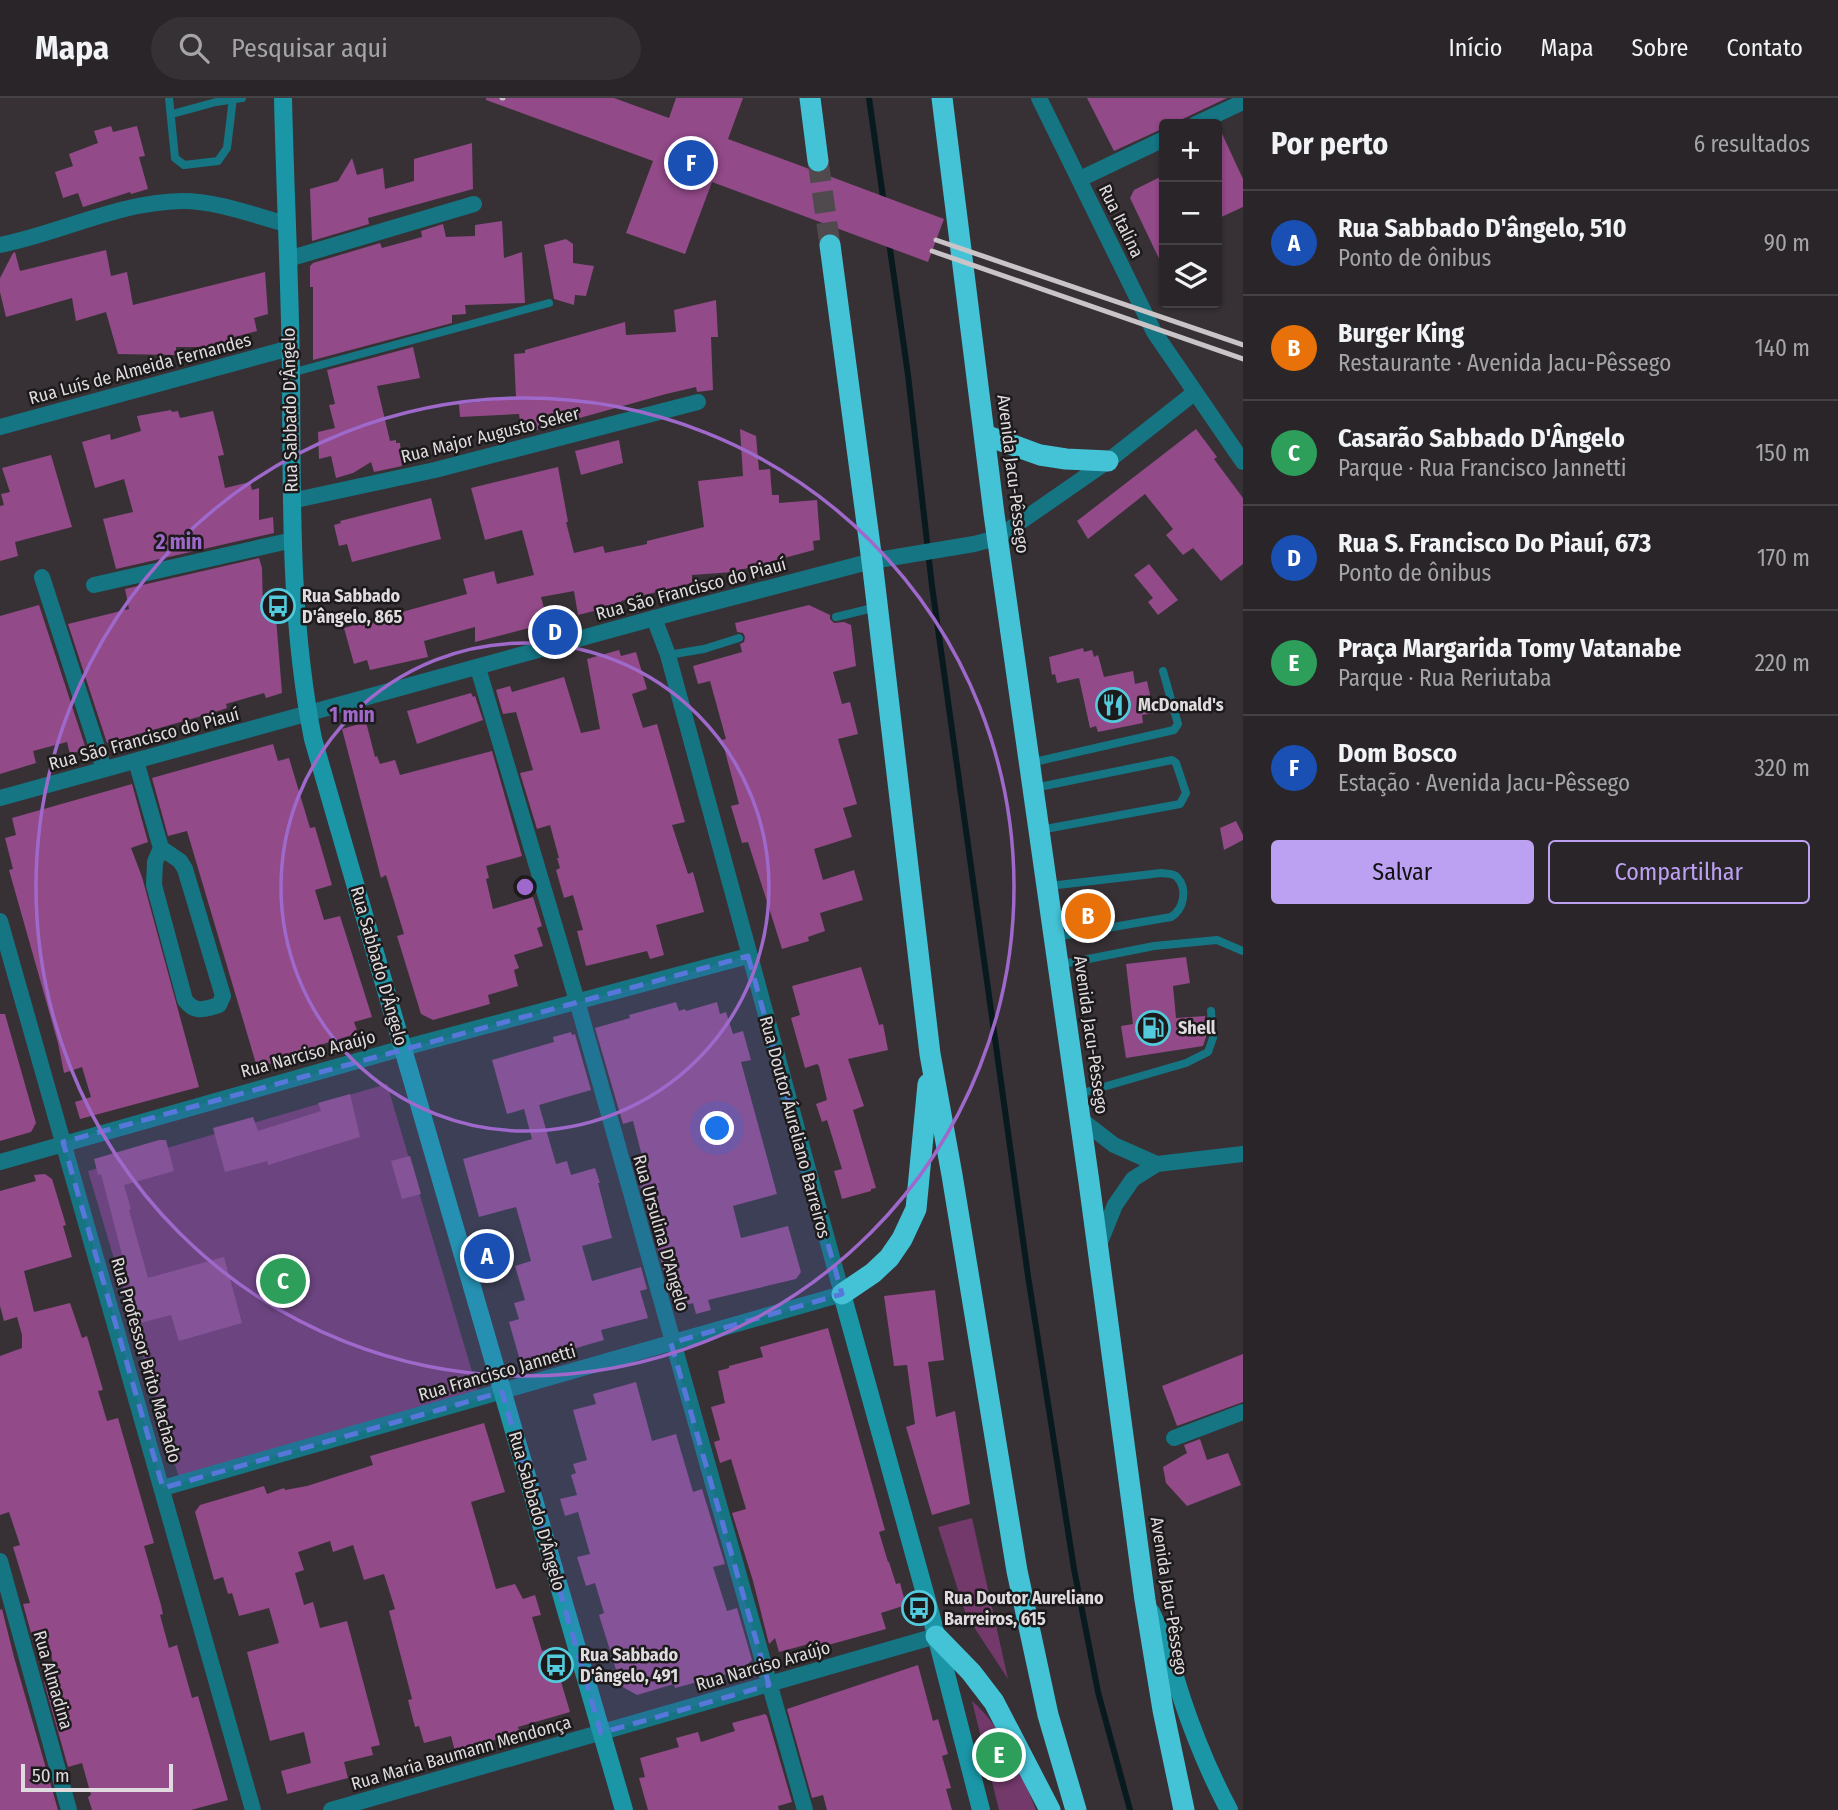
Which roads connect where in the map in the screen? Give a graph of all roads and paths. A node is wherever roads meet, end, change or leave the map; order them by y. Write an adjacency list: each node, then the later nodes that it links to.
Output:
1 (169, 98): 9 (lane)
2 (233, 98): 3 (lane); 9 (lane); 9 (lane)
3 (242, 98)
4 (283, 98): 15 (street, Rua Sabbado D'Ângelo)
5 (810, 98): 12 (highway)
6 (942, 98): 25 (highway, Avenida Jacu-Pêssego)
7 (1045, 100): 13 (street, Rua Italina)
8 (1243, 102): 10 (street)
9 (172, 114)
10 (1207, 119)
11 (1159, 141): 13 (street)
12 (818, 161)
13 (1080, 179): 22 (street, Rua Italina)
14 (474, 204): 18 (street)
15 (286, 224): 16 (street); 18 (street, Rua Sabbado D'Ângelo)
16 (0, 245)
17 (830, 245): 31 (highway)
18 (288, 260): 20 (street, Rua Sabbado D'Ângelo)
19 (549, 303): 21 (lane)
20 (290, 348): 21 (street, Rua Sabbado D'Ângelo); 24 (street, Rua Luís de Almeida Fernandes)
21 (291, 373): 28 (street, Rua Sabbado D'Ângelo)
22 (1194, 393): 26 (street, Rua São Francisco do Piauí); 27 (street, Rua Italina)
23 (698, 402): 28 (street, Rua Major Augusto Seker)
24 (0, 427)
25 (985, 435): 26 (highway); 29 (highway, Avenida Jacu-Pêssego)
26 (1108, 461): 29 (street, Rua São Francisco do Piauí)
27 (1243, 462)
28 (291, 501): 30 (street, Rua Sabbado D'Ângelo)
29 (997, 538): 31 (street, Rua São Francisco do Piauí); 43 (highway, Avenida Jacu-Pêssego)
30 (293, 540): 33 (street); 41 (street, Rua Sabbado D'Ângelo)
31 (872, 561): 34 (highway); 36 (street, Rua São Francisco do Piauí)
32 (42, 577): 44 (street)
33 (94, 585)
34 (877, 607): 35 (lane); 58 (highway)
35 (836, 617)
36 (654, 618): 38 (street, Rua Doutor Áureliano Barreiros); 39 (street, Rua São Francisco do Piauí)
37 (739, 638): 38 (lane)
38 (668, 655): 53 (street, Rua Doutor Áureliano Barreiros)
39 (478, 668): 41 (street, Rua São Francisco do Piauí); 55 (street, Rua Ursulina D'Angelo)
40 (1163, 671): 43 (lane)
41 (308, 715): 42 (street, Rua São Francisco do Piauí); 57 (street, Rua Sabbado D'Ângelo)
42 (136, 761): 44 (street, Rua São Francisco do Piauí); 48 (street)
43 (1030, 763): 45 (highway, Avenida Jacu-Pêssego)
44 (104, 769): 46 (street, Rua São Francisco do Piauí)
45 (1034, 788): 47 (highway, Avenida Jacu-Pêssego); 47 (lane)
46 (0, 799)
47 (1040, 830): 49 (highway, Avenida Jacu-Pêssego)
48 (161, 848): 48 (street)
49 (1048, 886): 51 (highway, Avenida Jacu-Pêssego); 51 (lane)
50 (0, 921): 61 (street, Rua Professor Brito Machado)
51 (1055, 937): 54 (highway, Avenida Jacu-Pêssego)
52 (1243, 951): 54 (lane)
53 (748, 956): 55 (street, Rua Narciso Araújo); 66 (street, Rua Doutor Áureliano Barreiros)
54 (1058, 965): 59 (highway, Avenida Jacu-Pêssego)
55 (576, 1001): 57 (street, Rua Narciso Araújo); 67 (street, Rua Ursulina D'Angelo)
56 (1211, 1011): 59 (lane)
57 (403, 1048): 61 (street, Rua Narciso Araújo); 68 (street, Rua Sabbado D'Ângelo)
58 (930, 1054): 66 (highway); 84 (highway)
59 (1076, 1095): 60 (highway, Avenida Jacu-Pêssego)
60 (1079, 1118): 64 (street); 65 (highway, Avenida Jacu-Pêssego)
61 (63, 1142): 63 (street, Rua Narciso Araújo); 71 (street, Rua Professor Brito Machado)
62 (1243, 1154): 64 (street)
63 (0, 1162)
64 (1157, 1164): 65 (street)
65 (1097, 1249): 73 (highway, Avenida Jacu-Pêssego)
66 (842, 1294): 67 (street, Rua Francisco Jannetti); 74 (street, Rua Doutor Áureliano Barreiros)
67 (671, 1343): 68 (street, Rua Francisco Jannetti); 75 (street, Rua Ursulina D'Angelo)
68 (502, 1392): 71 (street, Rua Francisco Jannetti); 76 (street, Rua Sabbado D'Ângelo)
69 (1243, 1412): 70 (street)
70 (1174, 1438)
71 (163, 1488): 78 (street, Rua Professor Brito Machado)
72 (0, 1561): 77 (street, Rua Almadina)
73 (1145, 1600): 85 (highway, Avenida Jacu-Pêssego); 86 (street)
74 (936, 1636): 75 (street, Rua Narciso Araújo); 82 (street, Rua Doutor Áureliano Barreiros); 83 (highway)
75 (769, 1685): 76 (street, Rua Narciso Araújo); 81 (street, Rua Ursulina D'Angelo)
76 (601, 1733): 79 (street, Rua Maria Baumann Mendonça); 80 (street, Rua Sabbado D'Ângelo)
77 (69, 1810)
78 (253, 1810)
79 (331, 1810)
80 (624, 1810)
81 (805, 1810)
82 (981, 1810)
83 (1050, 1810)
84 (1076, 1810)
85 (1184, 1810)
86 (1228, 1810)

